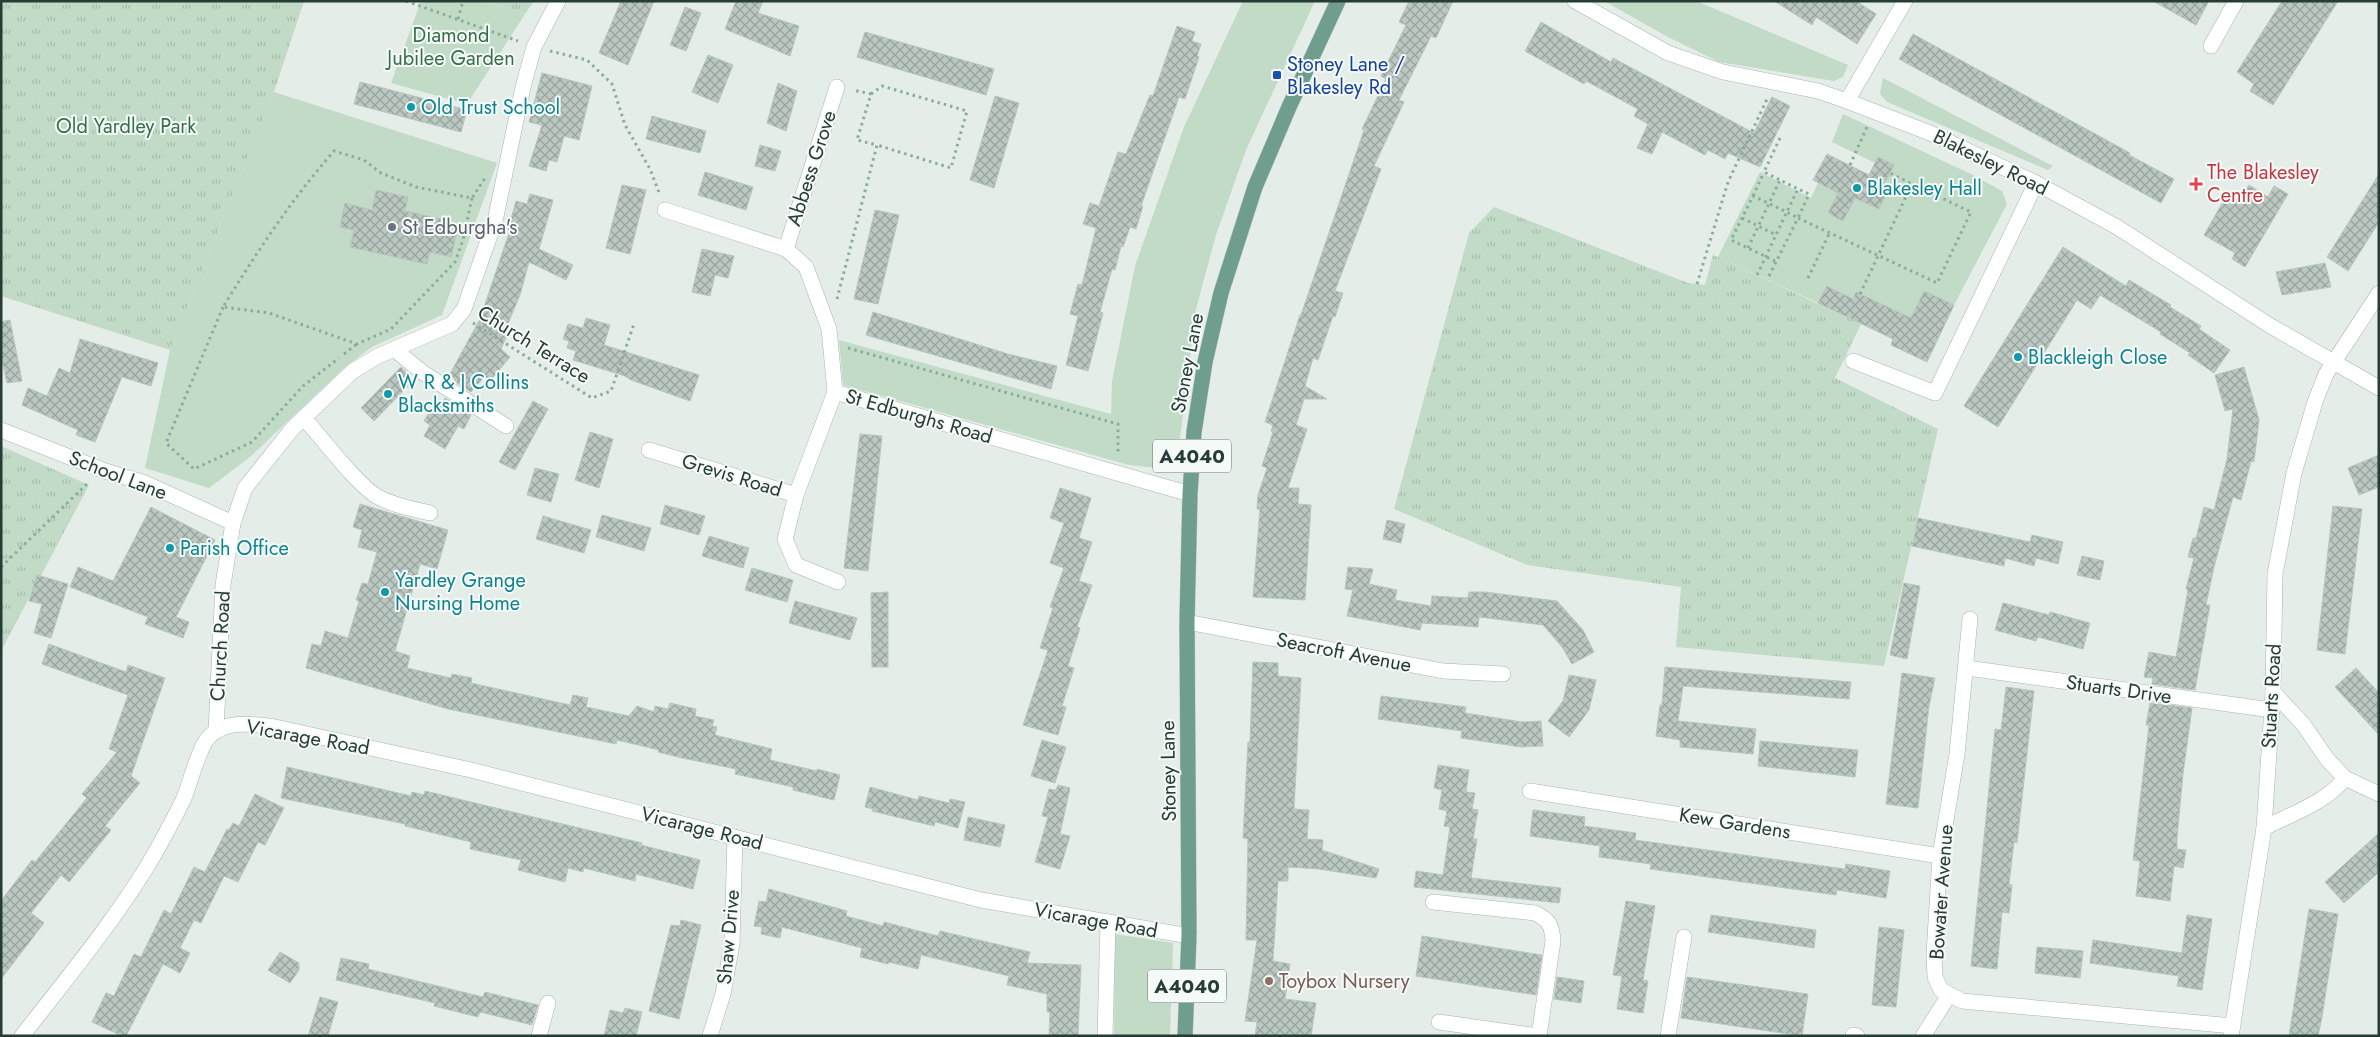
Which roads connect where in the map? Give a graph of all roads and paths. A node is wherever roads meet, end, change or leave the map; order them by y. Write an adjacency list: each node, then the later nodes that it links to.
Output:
1 (406, 1): 8 (path)
2 (463, 1): 8 (path)
3 (558, 1): 10 (street)
4 (1338, 1): 63 (main road, Stoney Lane / A4040)
5 (1575, 1): 11 (street, Blakesley Road)
6 (1905, 1): 14 (street)
7 (2236, 1): 9 (street)
8 (458, 19): 10 (path)
9 (2212, 46)
10 (534, 47): 29 (path); 48 (street)
11 (1774, 83): 14 (street, Blakesley Road); 43 (path)
12 (837, 87): 13 (path); 37 (street, Abbess Grove)
13 (871, 94): 17 (path); 17 (path)
14 (1847, 101): 15 (street, Blakesley Road)
15 (1876, 111): 18 (path); 23 (street, Blakesley Road)
16 (1780, 138): 19 (path)
17 (877, 145): 46 (path)
18 (1850, 165)
19 (1764, 172): 22 (path); 26 (path)
20 (1890, 173): 24 (path)
21 (488, 175): 27 (path)
22 (1780, 180): 25 (path); 28 (path)
23 (2036, 182): 53 (street); 54 (street, Blakesley Road)
24 (1912, 184): 38 (path); 38 (path)
25 (1798, 189): 30 (path); 32 (path)
26 (1753, 196): 28 (path); 31 (path)
27 (472, 198): 47 (path); 51 (path)
28 (1769, 204): 30 (path); 33 (path)
29 (665, 210): 37 (street, St Edburghs Road)
30 (1787, 212): 32 (path); 35 (path)
31 (1742, 218): 33 (path); 36 (path)
32 (1798, 218): 34 (path); 39 (path)
33 (1759, 226): 35 (path); 36 (path)
34 (1830, 232): 38 (path); 42 (path)
35 (1776, 234): 40 (path)
36 (1748, 248): 39 (path)
37 (786, 249): 50 (street, St Edburghs Road)
38 (1878, 255): 45 (path)
39 (1777, 262): 41 (path)
40 (1757, 275)
41 (1769, 276)
42 (1808, 278)
43 (1697, 284)
44 (2379, 293): 54 (street, Stuarts Road)
45 (1860, 294)
46 (837, 300)
47 (223, 307): 51 (path); 51 (path)
48 (462, 312): 49 (path, Church Terrace); 52 (street, Church Road)
49 (634, 324)
50 (830, 343): 56 (street, St Edburghs Road); 62 (path)
51 (357, 344)
52 (394, 350): 57 (street, Church Road); 58 (street)
53 (1853, 361)
54 (2332, 362): 55 (street, Blakesley Road); 73 (street, Stuarts Road)
55 (2379, 388)
56 (835, 392): 62 (street, St Edburghs Road); 64 (street, Grevis Road)
57 (304, 418): 65 (street); 66 (street, Church Road)
58 (506, 426)
59 (1, 430): 61 (street, School Lane)
60 (649, 450): 64 (street, Grevis Road)
61 (105, 471): 66 (street, School Lane); 67 (path)
62 (1118, 473): 63 (street, St Edburghs Road)
63 (1190, 494): 70 (main road, Stoney Lane / A4040)
64 (796, 495): 68 (street)
65 (430, 513)
66 (233, 523): 75 (street, Church Road)
67 (1, 566)
68 (838, 582)
69 (1970, 619): 71 (street, Bowater Avenue)
70 (1186, 622): 72 (street, Seacroft Avenue); 84 (main road, Stoney Lane / A4040)
71 (1967, 668): 74 (street, Stuarts Drive); 81 (street, Bowater Avenue)
72 (1503, 674)
73 (2273, 692): 74 (street, Stuarts Road); 76 (street)
74 (2272, 710): 79 (street, Stuarts Road)
75 (216, 731): 80 (street, Vicarage Road); 90 (street, Church Road)
76 (2346, 778): 78 (street); 79 (street)
77 (1530, 792): 81 (street, Kew Gardens)
78 (2379, 794)
79 (2264, 828): 89 (street, Stuarts Road)
80 (735, 837): 83 (street, Vicarage Road); 92 (street, Shaw Drive)
81 (1940, 856): 86 (street, Bowater Avenue)
82 (1433, 902): 95 (street)
83 (1108, 922): 84 (street, Vicarage Road); 93 (street)
84 (1189, 936): 94 (main road, A4040)
85 (1684, 937): 96 (street)
86 (1948, 995): 89 (street); 97 (street)
87 (548, 1004): 91 (street)
88 (1439, 1022): 95 (street)
89 (2232, 1031)
90 (22, 1036)
91 (539, 1036)
92 (710, 1036)
93 (1105, 1036)
94 (1185, 1036)
95 (1539, 1036)
96 (1668, 1036)
97 (1923, 1036)

